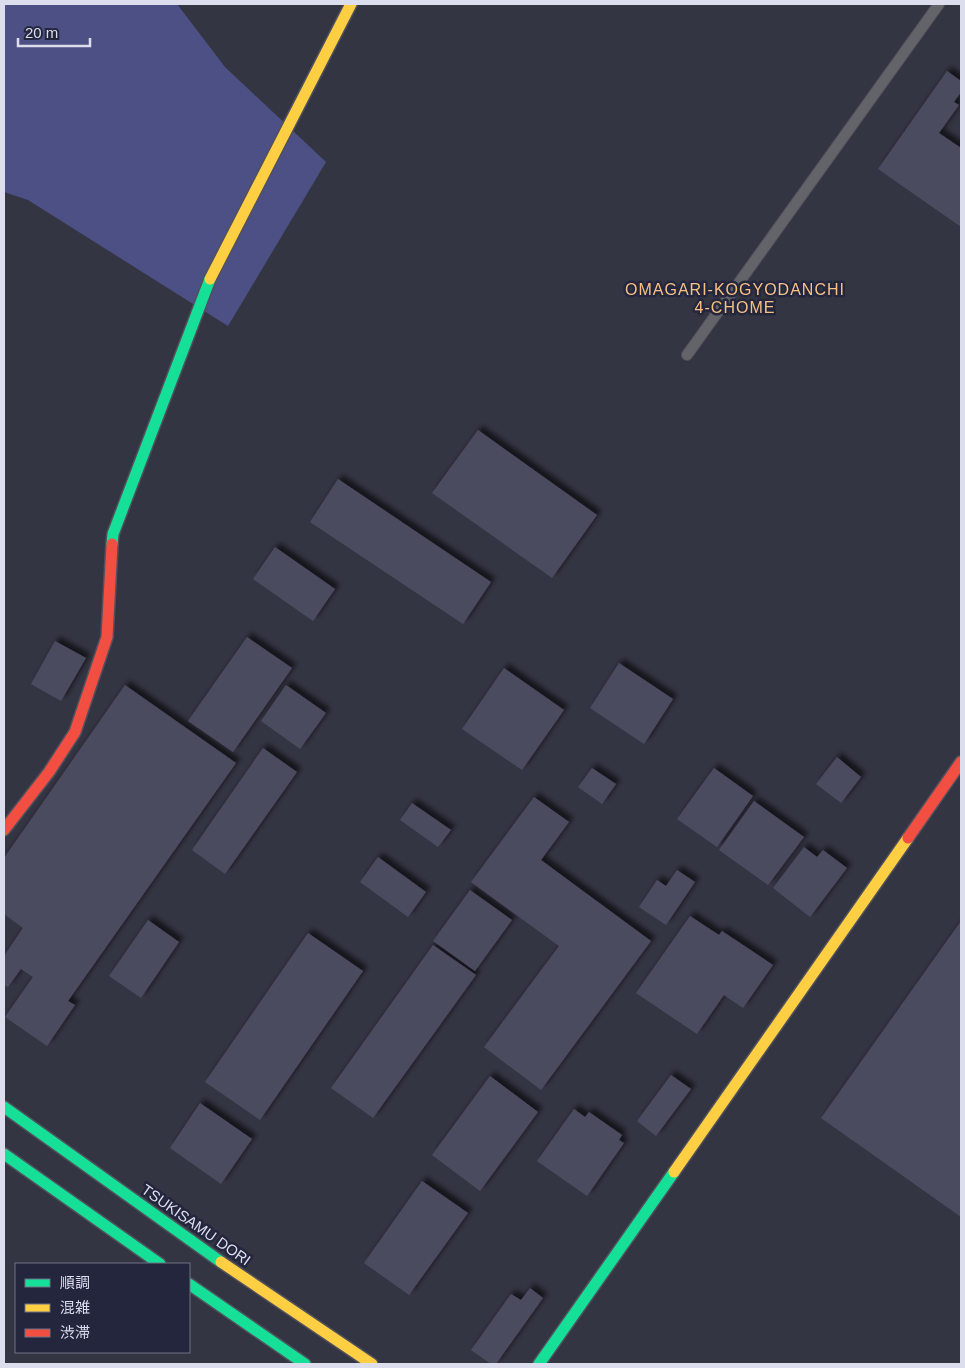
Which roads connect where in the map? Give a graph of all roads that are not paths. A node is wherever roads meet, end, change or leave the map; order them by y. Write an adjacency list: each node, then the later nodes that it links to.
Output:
1 (351, 4): 5 (main road)
2 (939, 4): 3 (lane)
3 (687, 355)
4 (961, 762): 12 (main road)
5 (4, 830)
6 (4, 1107): 11 (main road, TSUKISAMU DORI)
7 (4, 1154): 8 (main road)
8 (159, 1263)
9 (190, 1285): 10 (main road)
10 (305, 1364)
11 (372, 1364)
12 (540, 1364)

